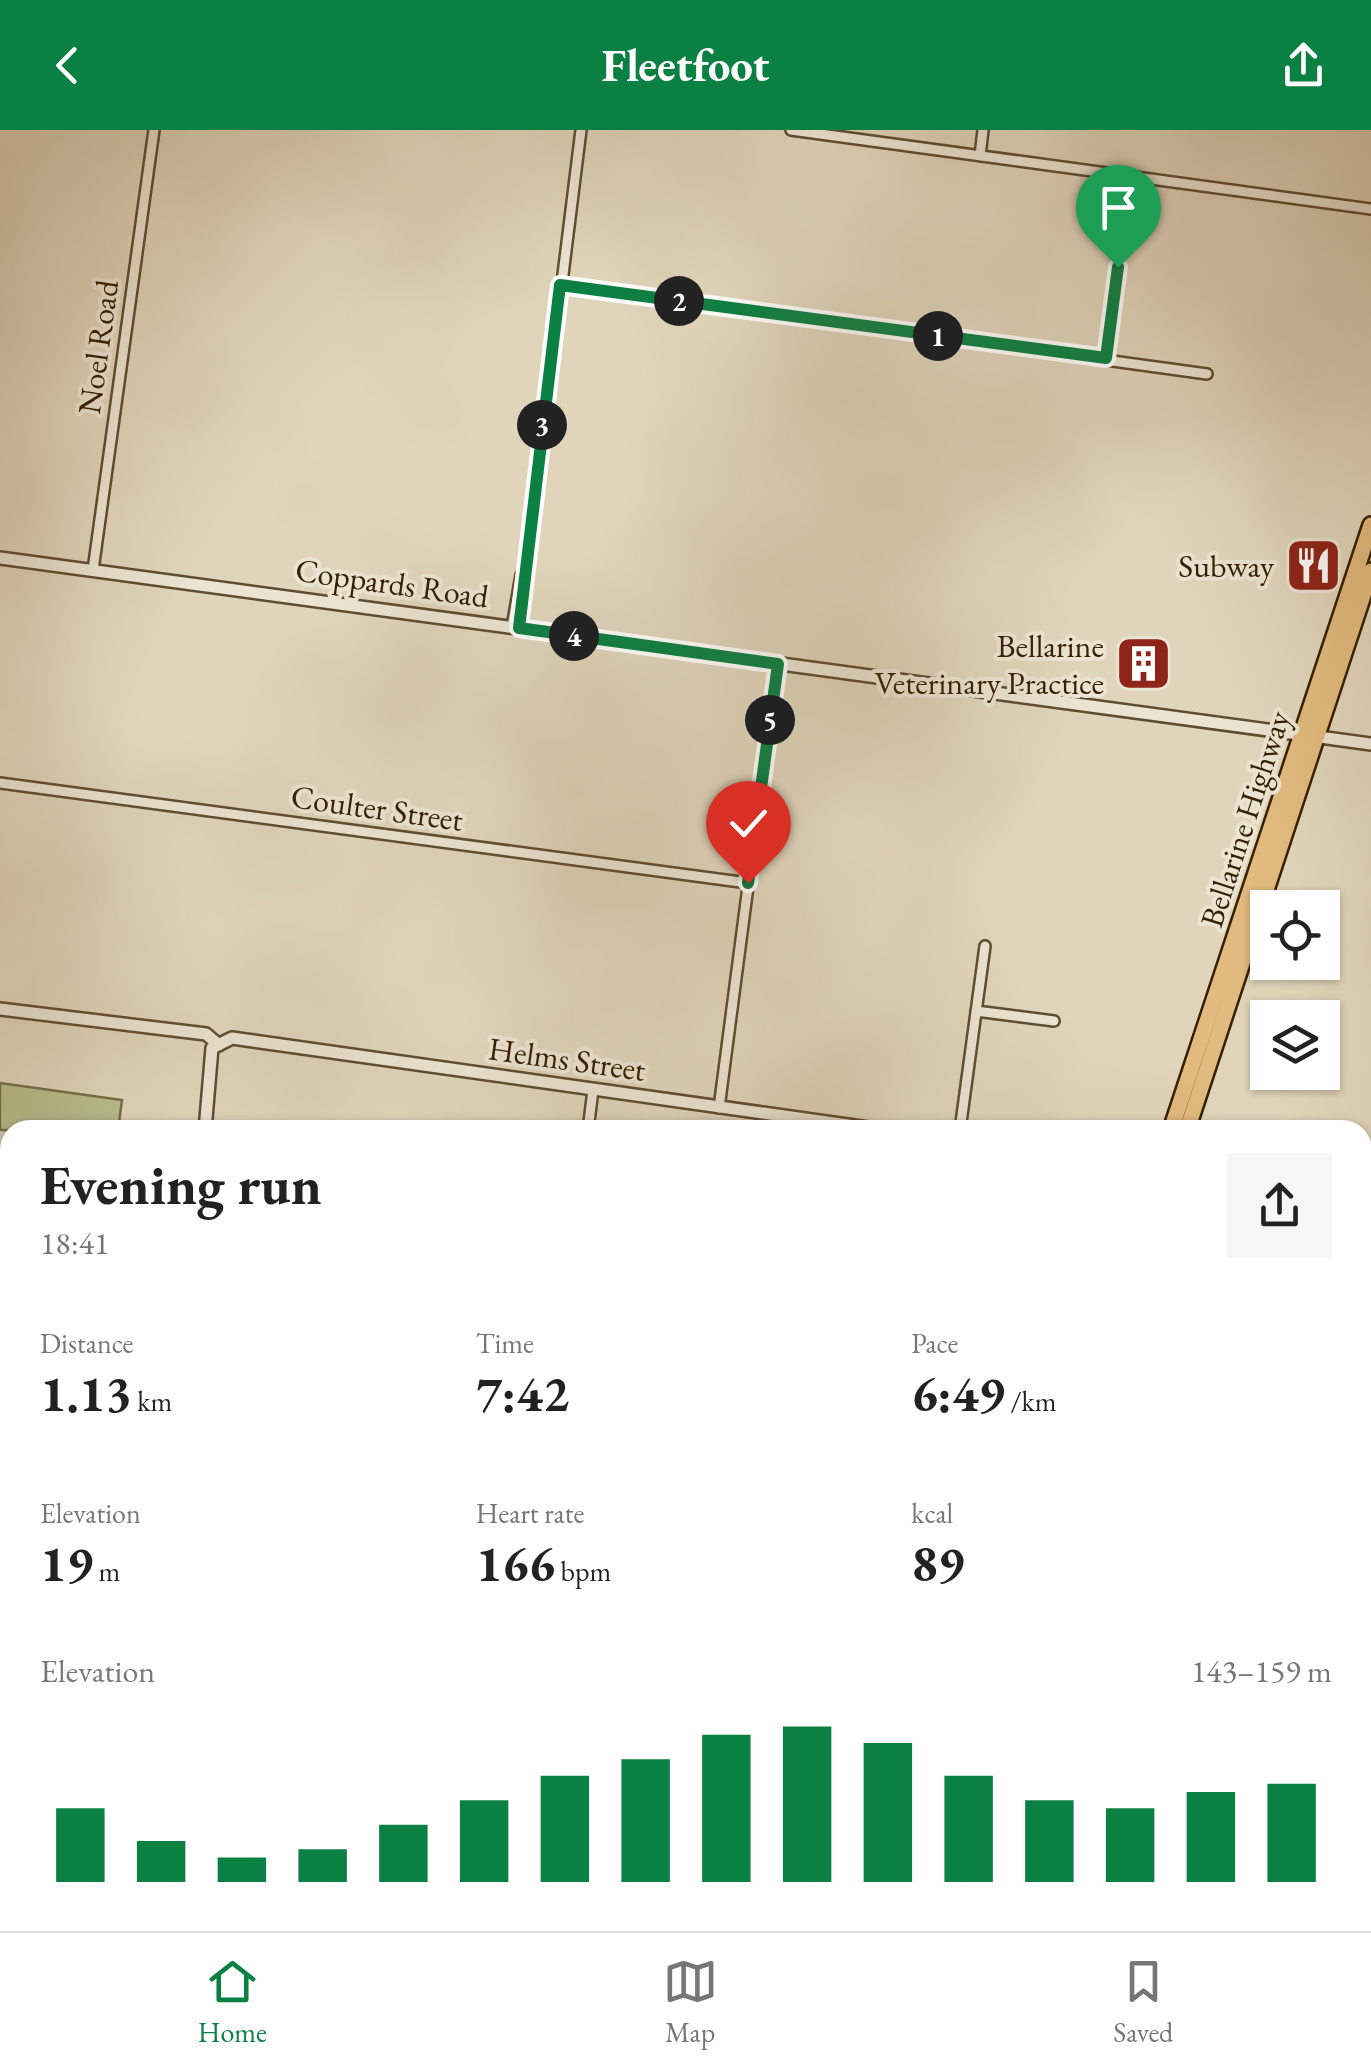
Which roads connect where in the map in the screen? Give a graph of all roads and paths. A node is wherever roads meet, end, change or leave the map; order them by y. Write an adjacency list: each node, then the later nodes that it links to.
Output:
1 (154, 130): 13 (street, Noel Road)
2 (580, 130): 8 (street)
3 (791, 130): 5 (street)
4 (984, 130): 5 (street)
5 (980, 156): 6 (street)
6 (1131, 176): 7 (street); 9 (street)
7 (1371, 209)
8 (560, 285): 9 (street); 15 (street)
9 (1106, 358): 10 (street)
10 (1207, 374)
11 (1371, 525): 17 (highway, Bellarine Highway)
12 (0, 558): 13 (street, Coppards Road)
13 (93, 570): 15 (street, Coppards Road)
14 (1371, 571): 17 (highway, Bellarine Highway)
15 (515, 628): 16 (street, Coppards Road)
16 (778, 664): 17 (street, Coppards Road); 20 (street)
17 (1309, 735): 18 (street, Coppards Road); 32 (highway, Bellarine Highway); 33 (highway, Bellarine Highway)
18 (1371, 744)
19 (0, 783): 20 (street, Coulter Street)
20 (748, 883): 27 (street)
21 (984, 946): 23 (street)
22 (0, 1009): 25 (street)
23 (976, 1011): 24 (street); 31 (street)
24 (1054, 1022)
25 (216, 1046): 26 (street, Helms Street); 28 (street)
26 (593, 1090): 27 (street, Helms Street); 29 (street)
27 (718, 1108): 30 (street, Helms Street)
28 (206, 1120)
29 (589, 1120)
30 (808, 1120)
31 (961, 1120)
32 (1174, 1120)
33 (1189, 1120)

